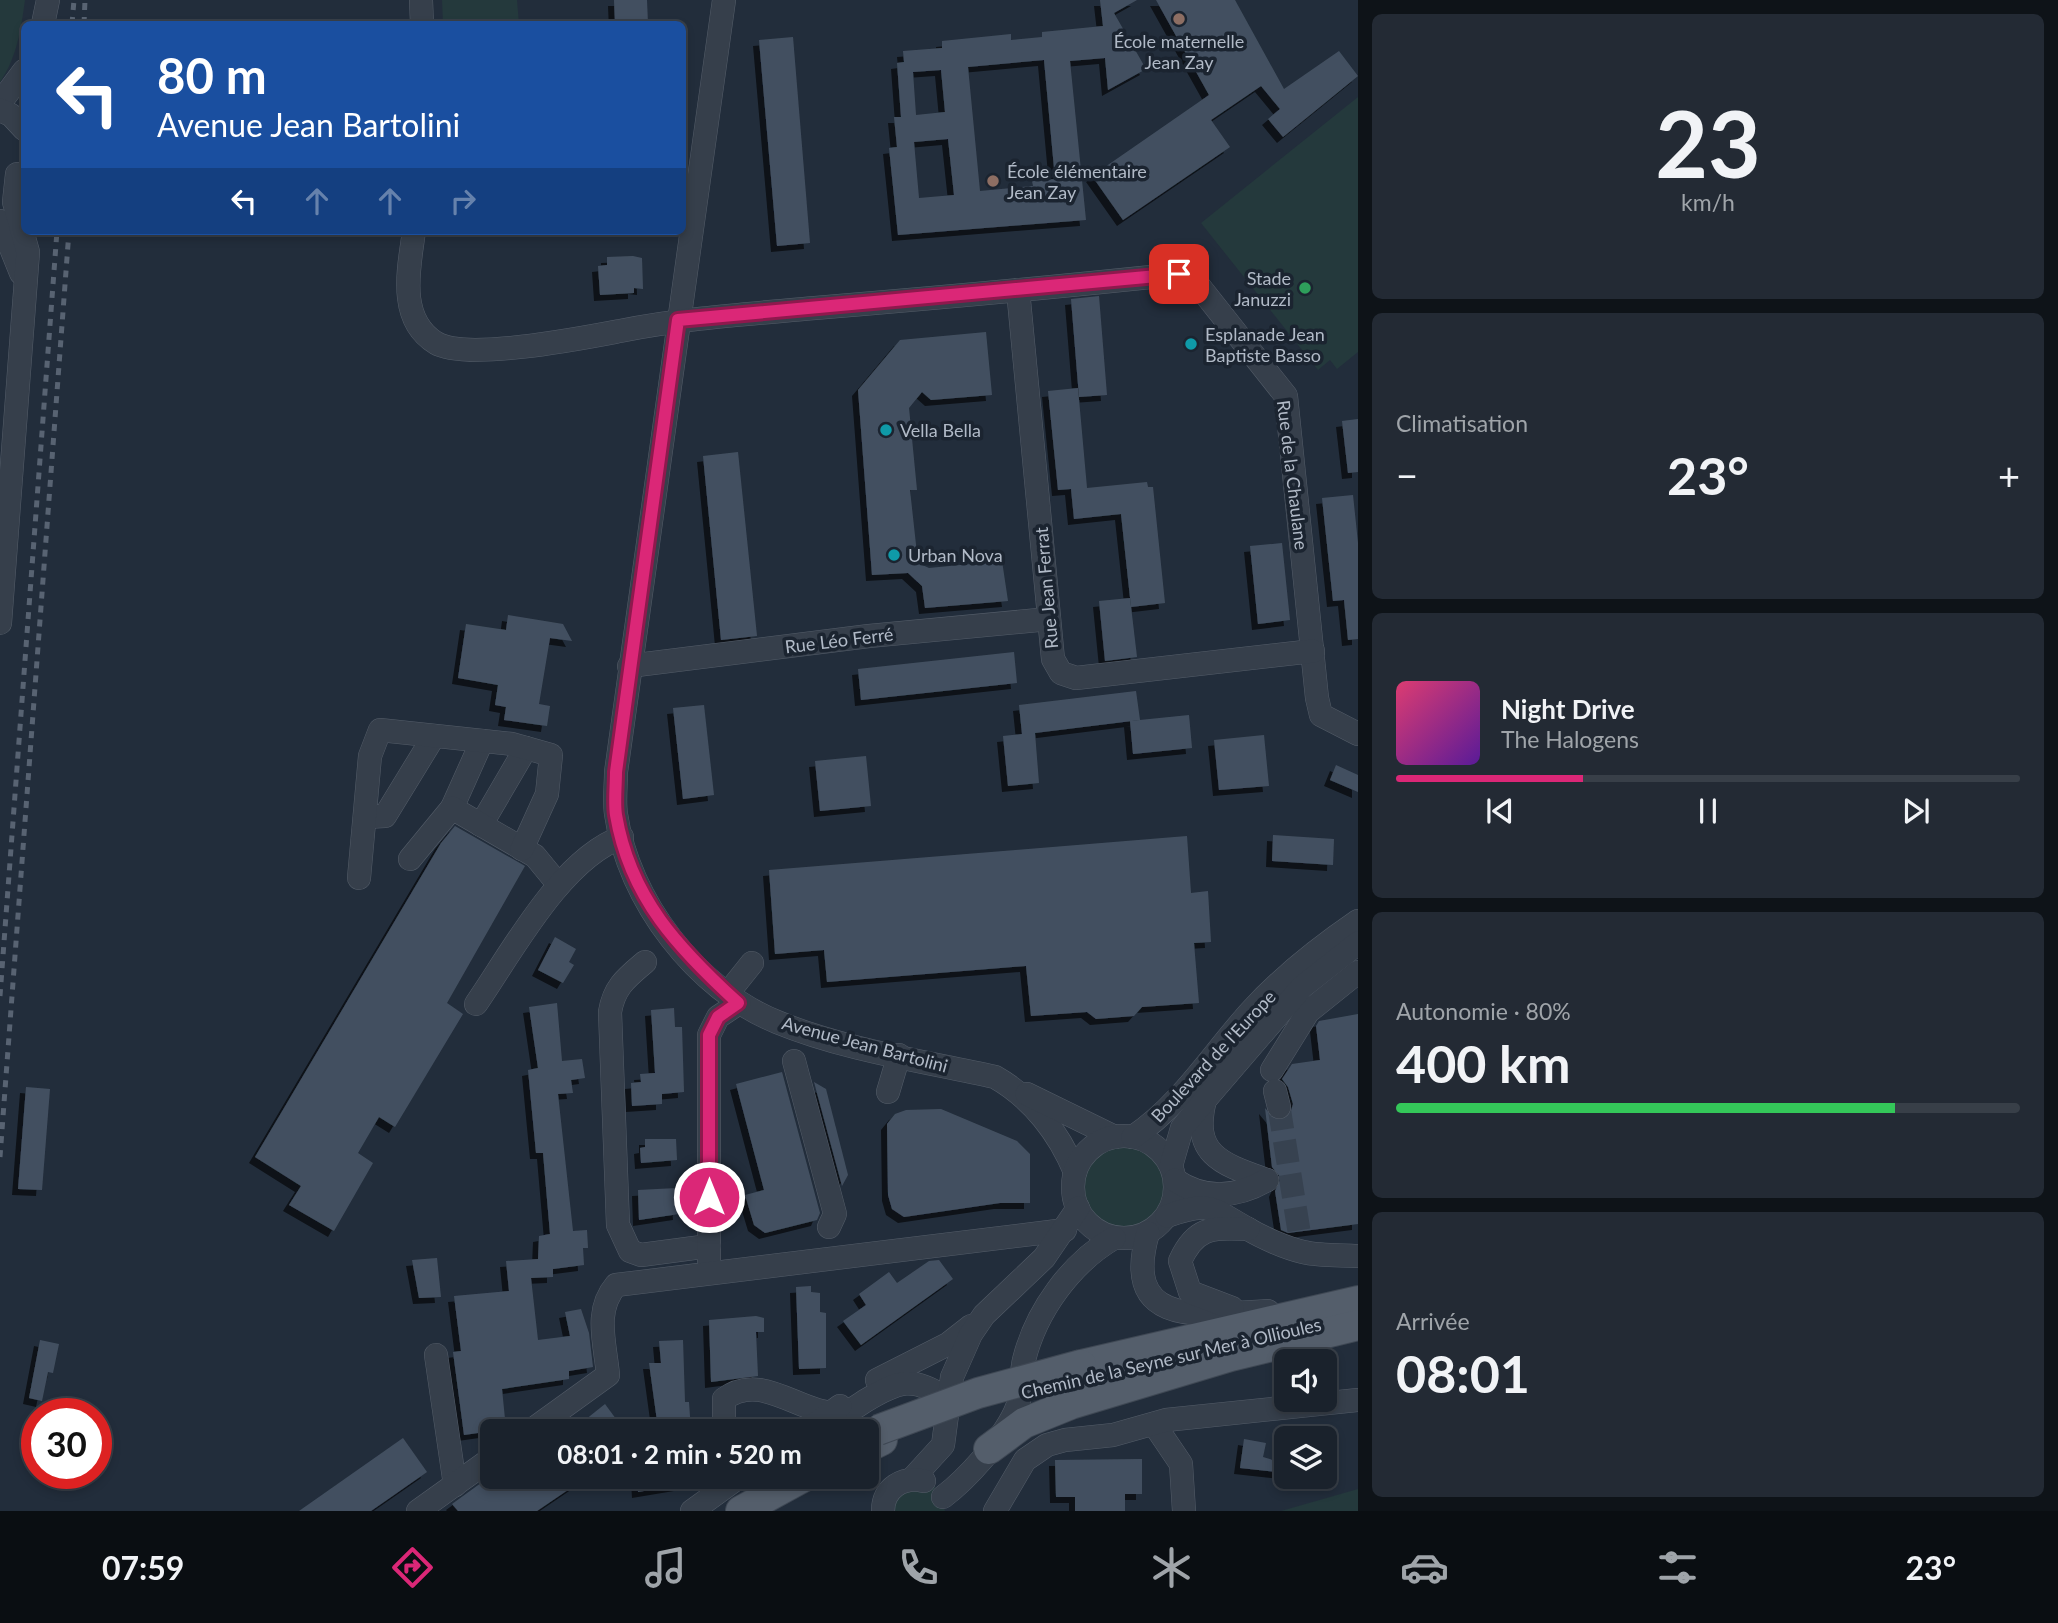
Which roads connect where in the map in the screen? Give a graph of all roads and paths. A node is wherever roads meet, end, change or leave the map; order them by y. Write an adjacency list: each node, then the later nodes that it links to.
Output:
1 (48, 0): 4 (street)
2 (421, 0): 5 (street)
3 (724, 0): 17 (street, Avenue Jean Bartolini)
4 (44, 21)
5 (422, 21)
6 (21, 75): 7 (street)
7 (0, 103)
8 (0, 110): 9 (street)
9 (21, 125)
10 (14, 174): 12 (street)
11 (0, 221): 15 (street)
12 (21, 227)
13 (23, 235): 15 (street)
14 (414, 235): 17 (street, Rue de la Chaulane)
15 (26, 286): 18 (street)
16 (1018, 290): 17 (street, Rue de la Chaulane); 19 (street, Rue Jean Ferrat); 21 (street, Rue de la Chaulane)
17 (678, 320): 22 (street, Avenue Jean Bartolini)
18 (4, 510): 20 (street)
19 (1049, 620): 21 (street, Rue Jean Ferrat); 22 (street, Rue Léo Ferré)
20 (0, 623)
21 (1313, 651): 23 (street, Rue de la Chaulane)
22 (629, 666): 30 (street, Avenue Jean Bartolini)
23 (1358, 734)
24 (434, 736): 25 (street); 28 (street); 28 (street)
25 (482, 741): 26 (street); 27 (street)
26 (526, 748): 29 (street); 31 (street)
27 (452, 808): 29 (street); 32 (street)
28 (365, 817): 33 (street)
29 (481, 825): 31 (street)
30 (622, 837): 34 (street); 40 (street, Avenue Jean Bartolini)
31 (522, 849): 34 (street)
32 (410, 859)
33 (359, 878)
34 (558, 884): 41 (street)
35 (1358, 921): 48 (street, Boulevard de l'Europe)
36 (1358, 943): 47 (street, Boulevard de l'Europe)
37 (645, 962): 59 (street)
38 (752, 963): 40 (street)
39 (1358, 972): 44 (street)
40 (733, 998): 42 (street, Avenue Jean Bartolini); 59 (street)
41 (476, 1004)
42 (899, 1055): 45 (street, Avenue Jean Bartolini); 46 (street)
43 (794, 1061): 54 (street)
44 (1275, 1089)
45 (1018, 1090): 48 (street); 49 (street, Avenue Jean Bartolini)
46 (887, 1092)
47 (1205, 1100): 50 (street, Boulevard de l'Europe); 51 (street)
48 (1124, 1137): 49 (street); 50 (street)
49 (1075, 1172): 52 (street)
50 (1173, 1173): 51 (street); 53 (street)
51 (1263, 1182): 56 (street)
52 (1077, 1208): 55 (street); 58 (street)
53 (1167, 1216): 56 (street); 57 (street)
54 (829, 1227)
55 (1065, 1230): 61 (street); 66 (street)
56 (1250, 1230): 60 (street); 64 (street)
57 (1148, 1233): 58 (street); 64 (street)
58 (1114, 1238): 78 (street)
59 (709, 1246): 61 (street)
60 (1358, 1256)
61 (709, 1274): 73 (street)
62 (1358, 1301): 63 (main road, Chemin de la Seyne sur Mer à Ollioules)
63 (1324, 1308): 64 (street); 69 (main road, Chemin de la Seyne sur Mer à Ollioules)
64 (1248, 1313)
65 (1358, 1314): 69 (main road, Chemin de la Seyne sur Mer à Ollioules)
66 (984, 1315): 70 (street); 72 (street)
67 (1358, 1325): 78 (main road)
68 (436, 1355): 81 (street)
69 (1082, 1370): 77 (main road, Chemin de la Seyne sur Mer à Ollioules)
70 (947, 1399): 72 (street); 80 (street)
71 (1358, 1400): 76 (street)
72 (831, 1412): 74 (street); 75 (street)
73 (547, 1419)
74 (723, 1419)
75 (822, 1419)
76 (1154, 1424): 91 (street); 92 (street)
77 (879, 1436)
78 (989, 1449): 85 (street)
79 (480, 1467): 81 (street)
80 (912, 1479): 85 (street); 90 (street)
81 (455, 1485): 86 (street)
82 (722, 1489): 87 (street)
83 (759, 1489): 88 (main road)
84 (781, 1489): 89 (main road)
85 (944, 1504)
86 (418, 1511)
87 (692, 1511)
88 (720, 1511)
89 (741, 1511)
90 (883, 1511)
91 (995, 1511)
92 (1184, 1511)

